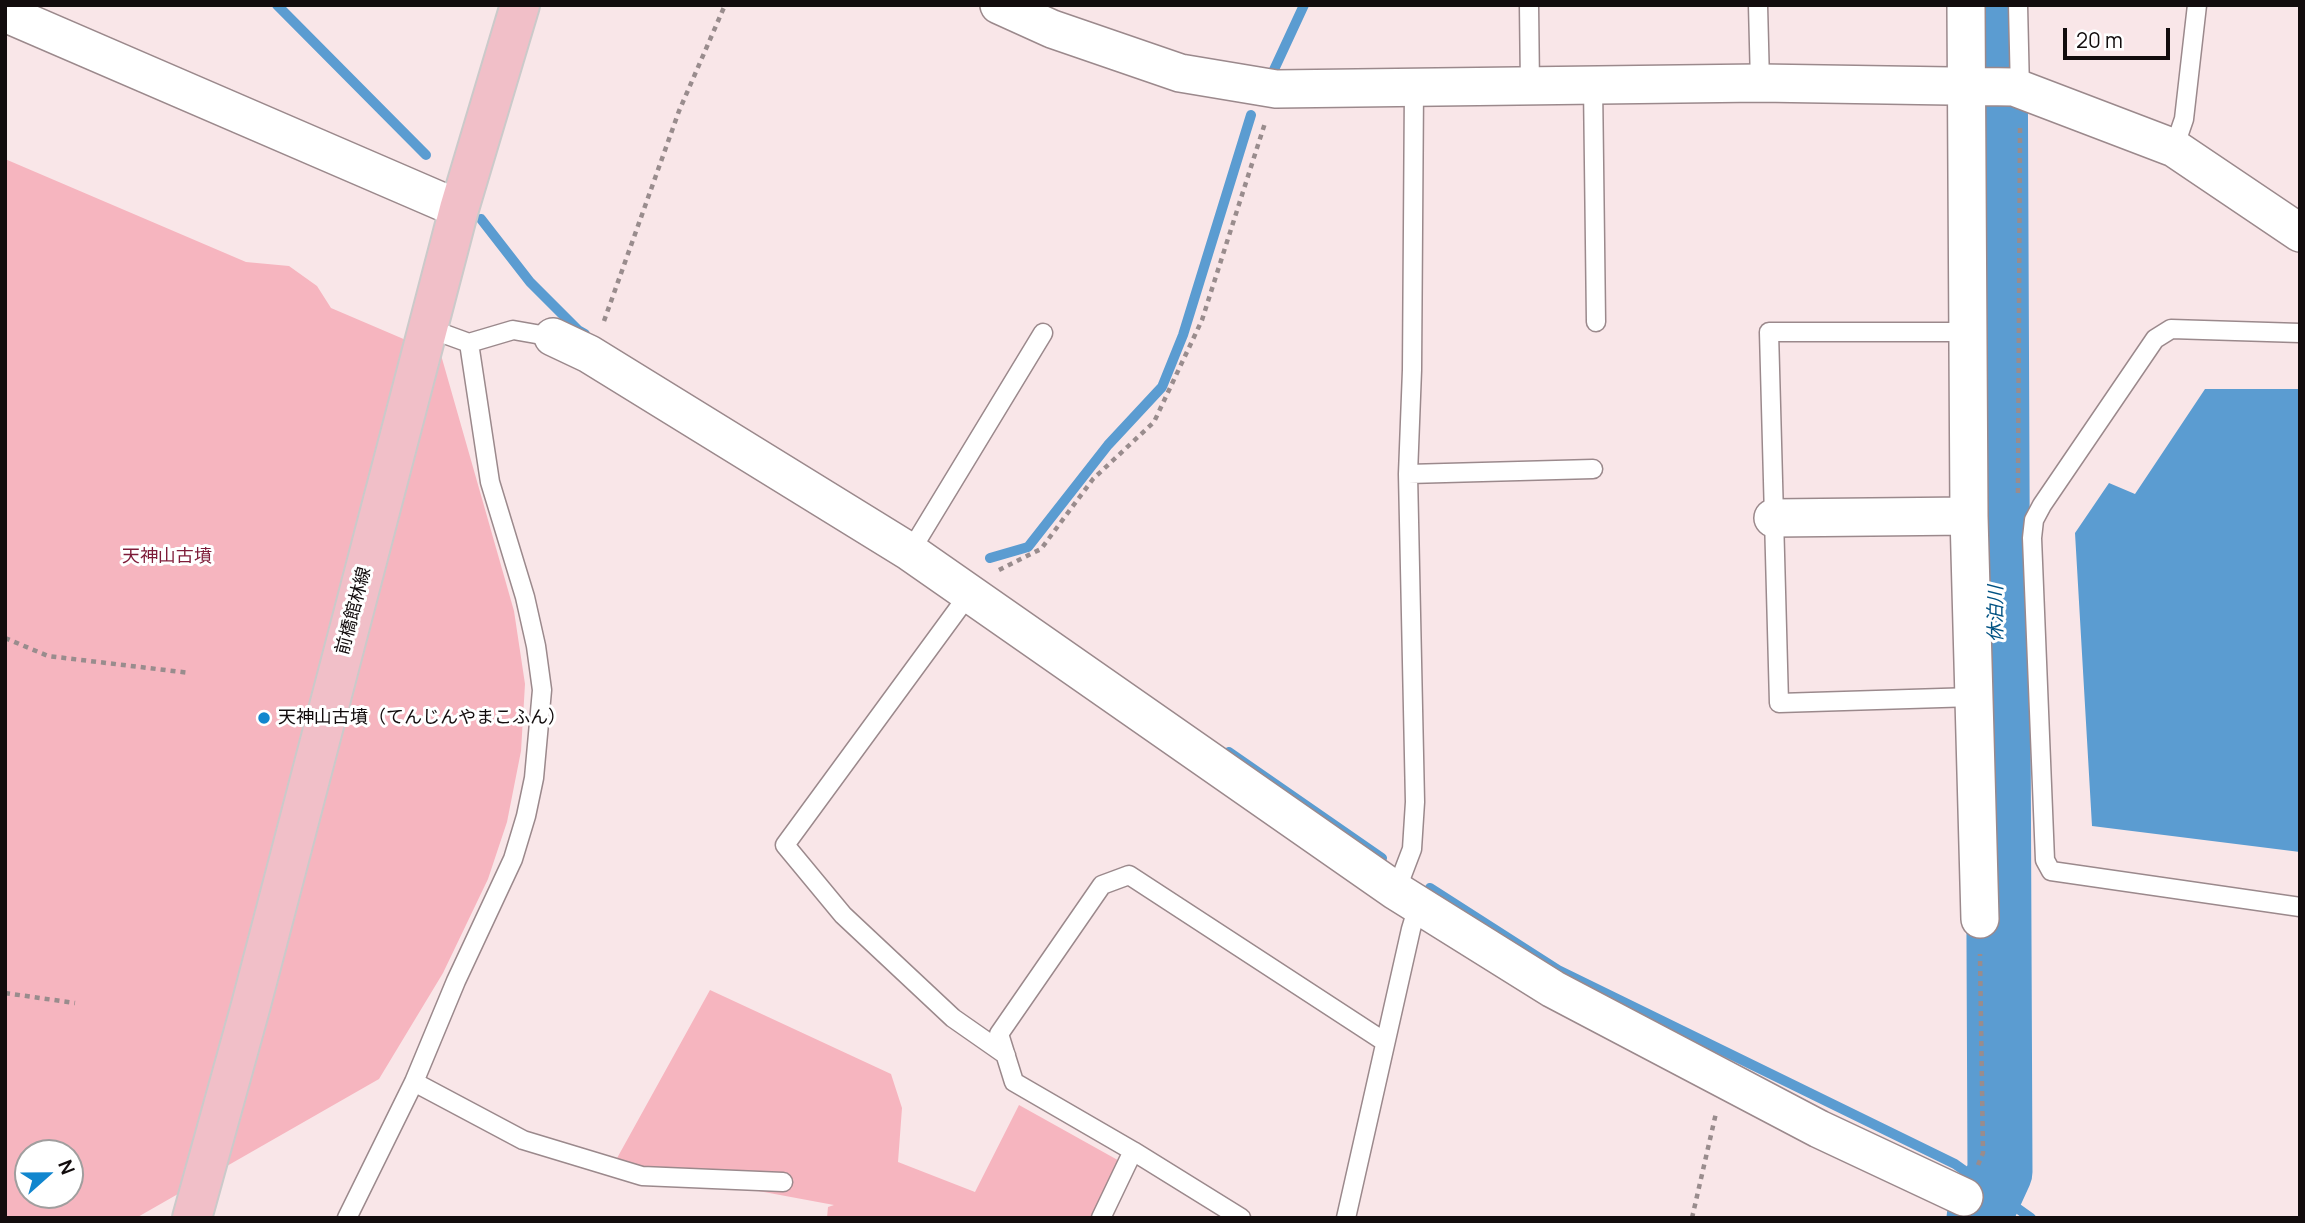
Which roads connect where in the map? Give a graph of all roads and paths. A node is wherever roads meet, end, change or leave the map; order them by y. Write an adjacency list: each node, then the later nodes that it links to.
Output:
1 (520, 5): 18 (main road, 前橋館林線)
2 (725, 5): 27 (path)
3 (999, 5): 15 (street)
4 (1530, 5): 14 (lane)
5 (1758, 5): 10 (lane)
6 (1966, 5): 13 (street)
7 (2018, 5): 16 (lane)
8 (2197, 5): 17 (lane)
9 (5, 13): 18 (street)
10 (1760, 83): 11 (street); 13 (street)
11 (1593, 85): 14 (street); 20 (lane)
12 (1414, 86): 14 (street); 15 (street); 29 (lane)
13 (1972, 86): 16 (street); 22 (street)
14 (1530, 87)
15 (1276, 89): 34 (path)
16 (2017, 89): 17 (street); 32 (path)
17 (2174, 148): 19 (street)
18 (459, 209): 21 (main road, 前橋館林線)
19 (2300, 233)
20 (1596, 322)
21 (428, 328): 26 (lane); 50 (main road, 前橋館林線)
22 (1968, 332): 30 (street); 31 (lane)
23 (1043, 333): 33 (lane)
24 (2300, 333): 32 (lane)
25 (553, 337): 26 (lane); 27 (street)
26 (469, 343): 46 (lane)
27 (589, 354): 33 (street)
28 (1593, 469): 29 (lane)
29 (1408, 474): 38 (lane)
30 (1969, 516): 31 (street); 37 (street)
31 (1773, 518): 37 (lane)
32 (2034, 520): 39 (lane)
33 (910, 552): 34 (street)
34 (980, 584): 38 (street); 44 (lane)
35 (5, 638): 36 (path)
36 (190, 673)
37 (1974, 697): 40 (street)
38 (1407, 898): 43 (lane); 45 (street)
39 (2300, 907)
40 (1980, 919): 49 (path)
41 (5, 993): 42 (path)
42 (75, 1003)
43 (1385, 1042): 44 (lane); 54 (lane)
44 (1006, 1055): 47 (lane)
45 (1724, 1077): 49 (street); 55 (path)
46 (414, 1082): 48 (lane); 51 (lane)
47 (1133, 1151): 52 (lane); 53 (lane)
48 (783, 1182)
49 (1961, 1208)
50 (192, 1218)
51 (347, 1218)
52 (1101, 1218)
53 (1241, 1218)
54 (1346, 1218)
55 (1692, 1218)

